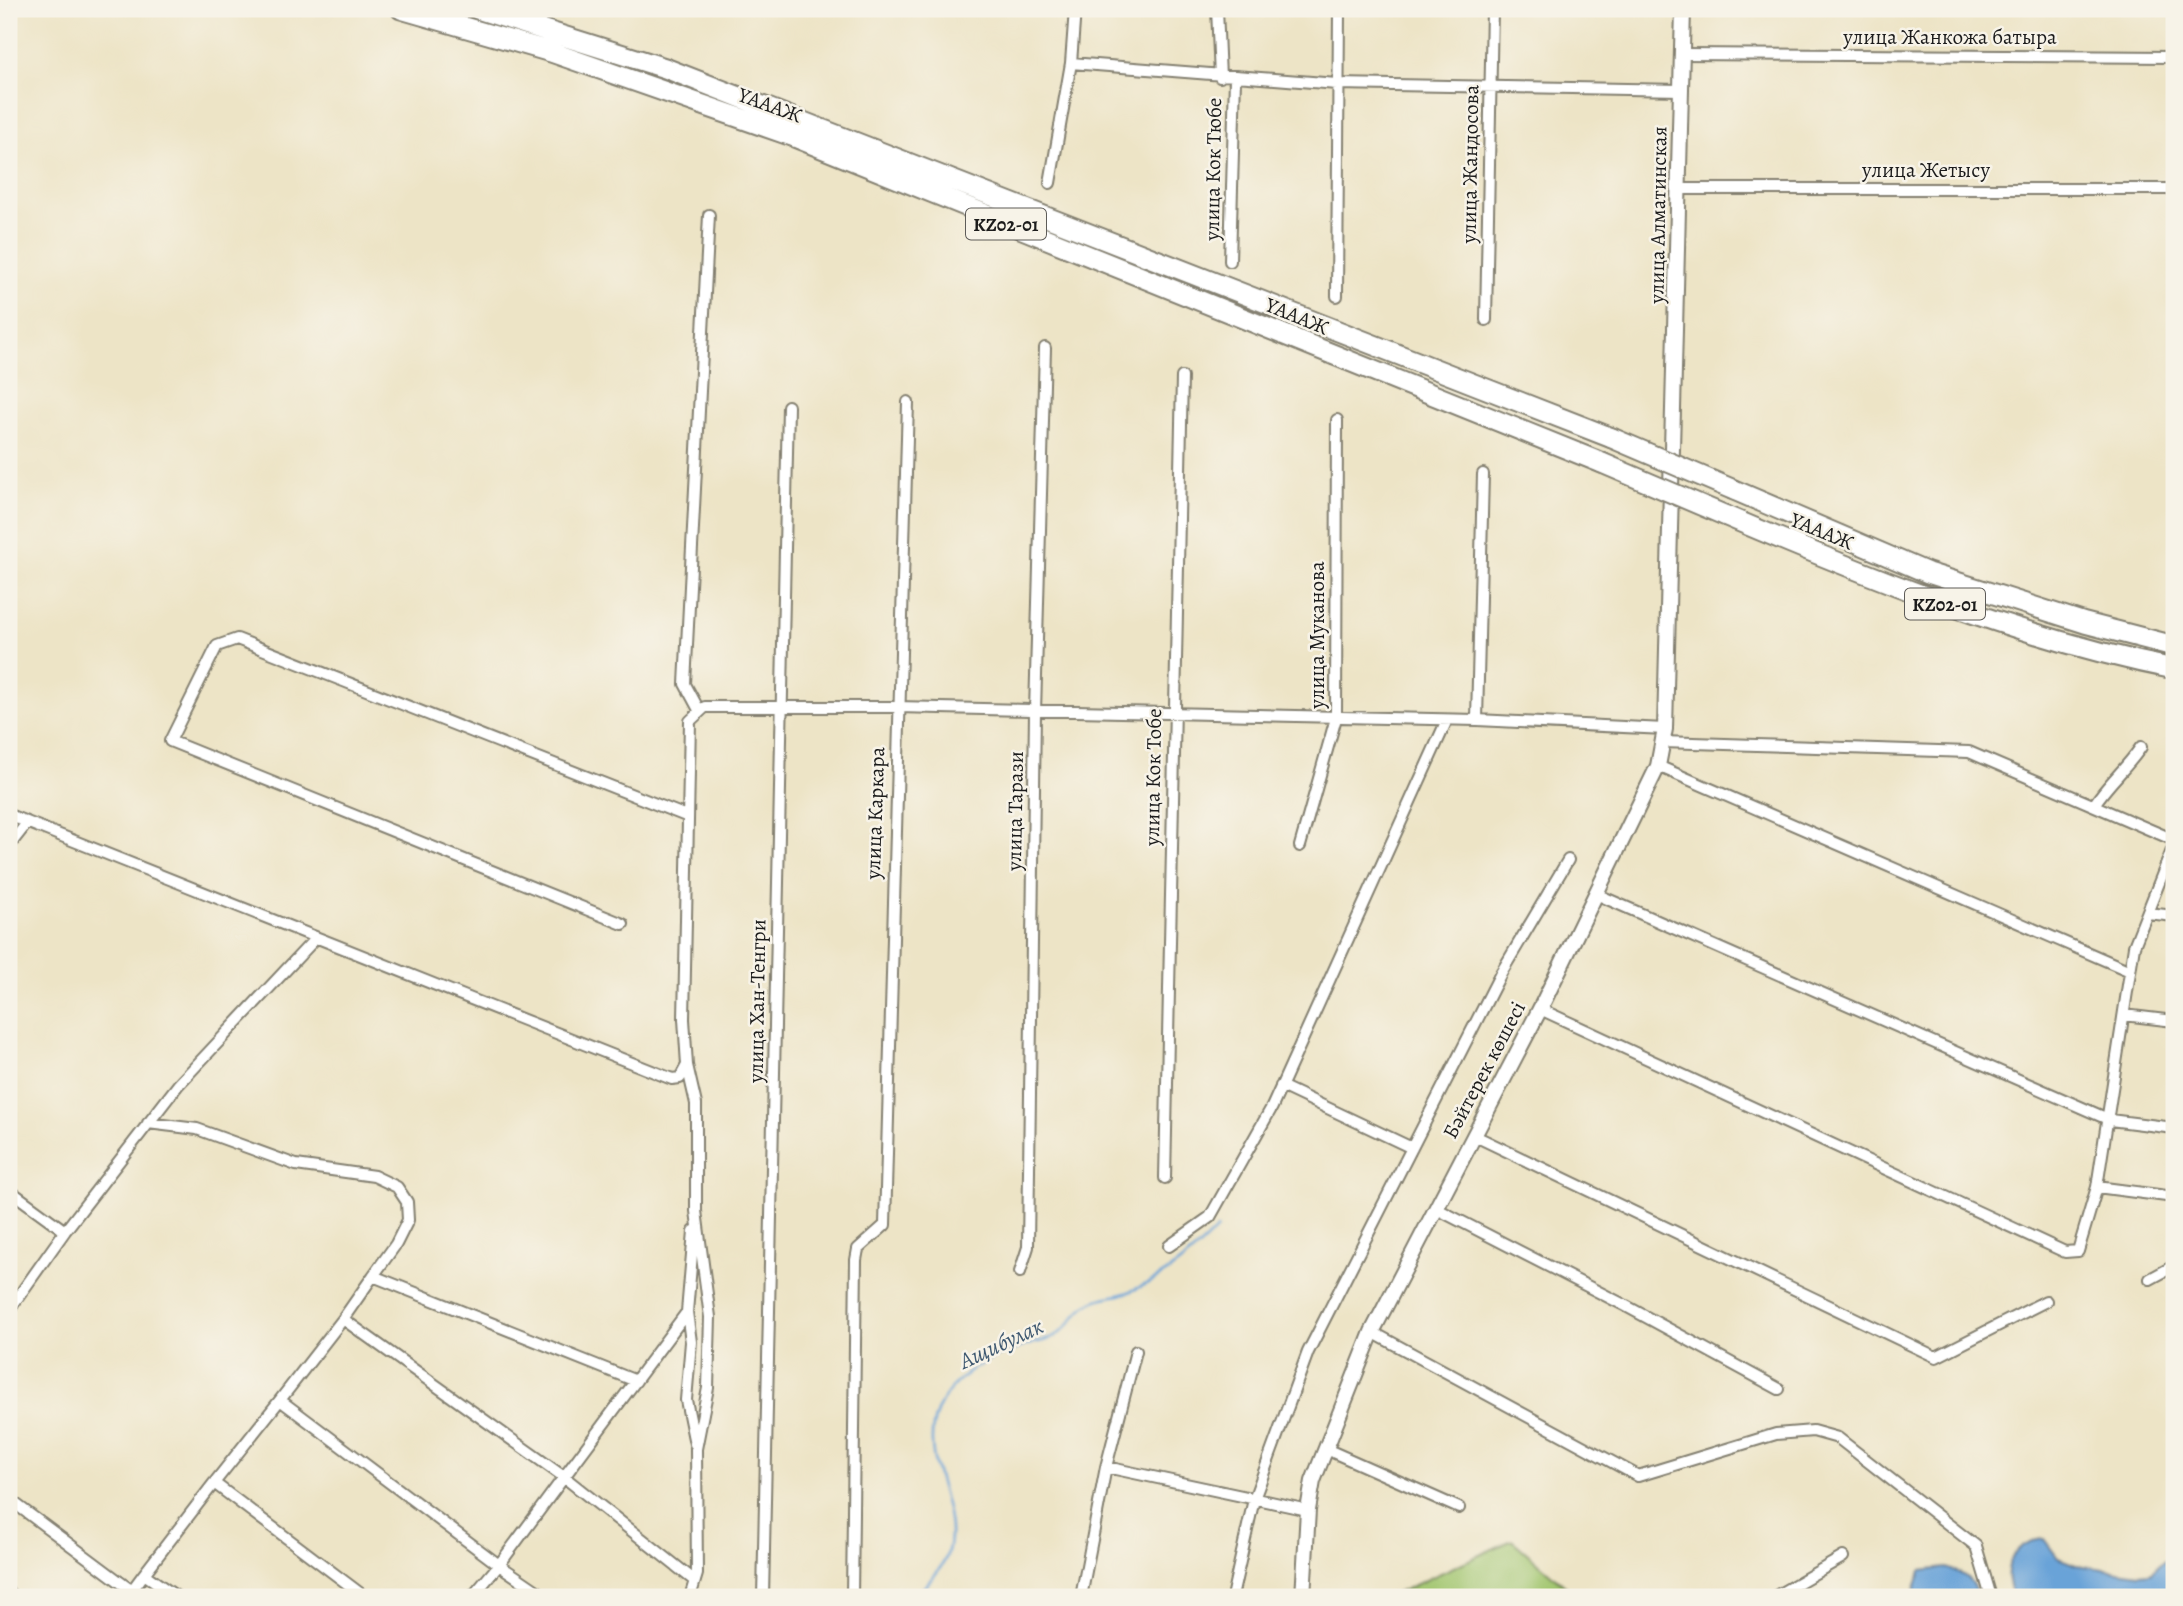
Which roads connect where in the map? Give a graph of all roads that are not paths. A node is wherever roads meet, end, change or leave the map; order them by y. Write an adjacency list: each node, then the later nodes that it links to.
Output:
1 (401, 9): 31 (highway, ҮАААЖ / KZ02-01, bridge)
2 (477, 9): 30 (highway, ҮАААЖ / KZ02-01, bridge)
3 (1075, 9): 10 (street)
4 (1217, 9): 11 (street)
5 (1339, 9): 13 (street)
6 (1492, 9): 14 (street, улица Жандосова)
7 (1683, 9): 8 (street, улица Алматинская)
8 (1683, 54): 9 (street, улица Жанкожа батыра); 15 (street, улица Алматинская)
9 (2174, 57)
10 (1071, 63): 11 (street); 16 (street)
11 (1220, 77): 12 (street)
12 (1235, 78): 13 (street); 20 (street, улица Кок Тюбе)
13 (1338, 85): 14 (street); 21 (street)
14 (1491, 89): 15 (street); 22 (street, улица Жандосова)
15 (1682, 90): 17 (street, улица Алматинская)
16 (1050, 183)
17 (1679, 189): 18 (street, улица Жетысу); 29 (street, улица Алматинская)
18 (2174, 189)
19 (709, 215): 34 (street)
20 (1230, 261)
21 (1337, 296)
22 (1486, 320)
23 (1045, 348): 35 (street, улица Тарази)
24 (1182, 377): 36 (street, улица Кок Тобе)
25 (908, 402): 33 (street, улица Каркара)
26 (788, 406): 32 (street, улица Хан-Тенгри)
27 (1337, 420): 37 (street, улица Муканова)
28 (1483, 474): 39 (street)
29 (1670, 556): 40 (street, Бәйтерек көшесі)
30 (2174, 646)
31 (2174, 669)
32 (782, 706): 33 (street); 34 (street); 110 (street, улица Хан-Тенгри)
33 (897, 707): 35 (street); 111 (street, улица Каркара)
34 (699, 709): 45 (street)
35 (1035, 712): 36 (street); 77 (street, улица Тарази)
36 (1173, 715): 37 (street); 68 (street, улица Кок Тобе)
37 (1336, 718): 38 (street); 50 (street, улица Муканова)
38 (1447, 720): 39 (street); 62 (street)
39 (1478, 720): 40 (street)
40 (1664, 736): 42 (street, Бәйтерек көшесі); 43 (street)
41 (2141, 747): 43 (street)
42 (1658, 766): 52 (street, Бәйтерек көшесі); 57 (street)
43 (2094, 805): 47 (street)
44 (9, 815): 46 (street)
45 (686, 816): 55 (street); 61 (street)
46 (27, 823): 49 (street); 56 (street)
47 (2174, 840)
48 (2174, 845): 53 (street)
49 (9, 846)
50 (1300, 846)
51 (1568, 860): 67 (street)
52 (1596, 894): 58 (street, Бәйтерек көшесі); 63 (street)
53 (2148, 913): 54 (street); 57 (street)
54 (2174, 916)
55 (623, 924)
56 (314, 939): 61 (street); 64 (street)
57 (2130, 971): 59 (street)
58 (1540, 1009): 66 (street, Бәйтерек көшесі); 69 (street)
59 (2124, 1015): 60 (street); 63 (street)
60 (2174, 1021)
61 (687, 1065): 73 (street)
62 (1281, 1086): 67 (street); 75 (street)
63 (2109, 1120): 65 (street); 69 (street)
64 (148, 1124): 74 (street); 78 (street)
65 (2174, 1128)
66 (1473, 1135): 72 (street, Бәйтерек көшесі); 80 (street)
67 (1412, 1147): 95 (street)
68 (1165, 1178)
69 (2097, 1187): 71 (street)
70 (9, 1190): 74 (street)
71 (2174, 1198)
72 (1437, 1209): 84 (street, Бәйтерек көшесі); 87 (street)
73 (696, 1210): 82 (street); 89 (street)
74 (65, 1230): 81 (street)
75 (1169, 1245)
76 (2174, 1266): 79 (street)
77 (1020, 1272)
78 (373, 1276): 83 (street); 86 (street)
79 (2150, 1279)
80 (2046, 1301)
81 (9, 1310)
82 (687, 1312): 86 (street); 89 (street)
83 (343, 1319): 88 (street); 92 (street)
84 (1373, 1332): 90 (street, Бәйтерек көшесі); 116 (street)
85 (1136, 1351): 91 (street)
86 (635, 1381): 92 (street)
87 (1779, 1389)
88 (280, 1400): 93 (street); 99 (street)
89 (695, 1449): 101 (street)
90 (1326, 1449): 96 (street); 97 (street, Бәйтерек көшесі)
91 (1106, 1467): 95 (street); 112 (street)
92 (564, 1477): 99 (street); 101 (street)
93 (214, 1483): 100 (street); 106 (street)
94 (9, 1499): 103 (street)
95 (1254, 1499): 97 (street); 113 (street)
96 (1459, 1508)
97 (1308, 1510): 114 (street, Бәйтерек көшесі)
98 (1843, 1557): 115 (street)
99 (499, 1565): 107 (street); 108 (street)
100 (145, 1574): 103 (street); 105 (street)
101 (695, 1581): 109 (street)
102 (9, 1593): 104 (street)
103 (129, 1594)
104 (14, 1597)
105 (177, 1597)
106 (365, 1597)
107 (472, 1597)
108 (545, 1597)
109 (690, 1597)
110 (763, 1597)
111 (852, 1597)
112 (1081, 1597)
113 (1232, 1597)
114 (1303, 1597)
115 (1774, 1597)
116 (1991, 1597)

